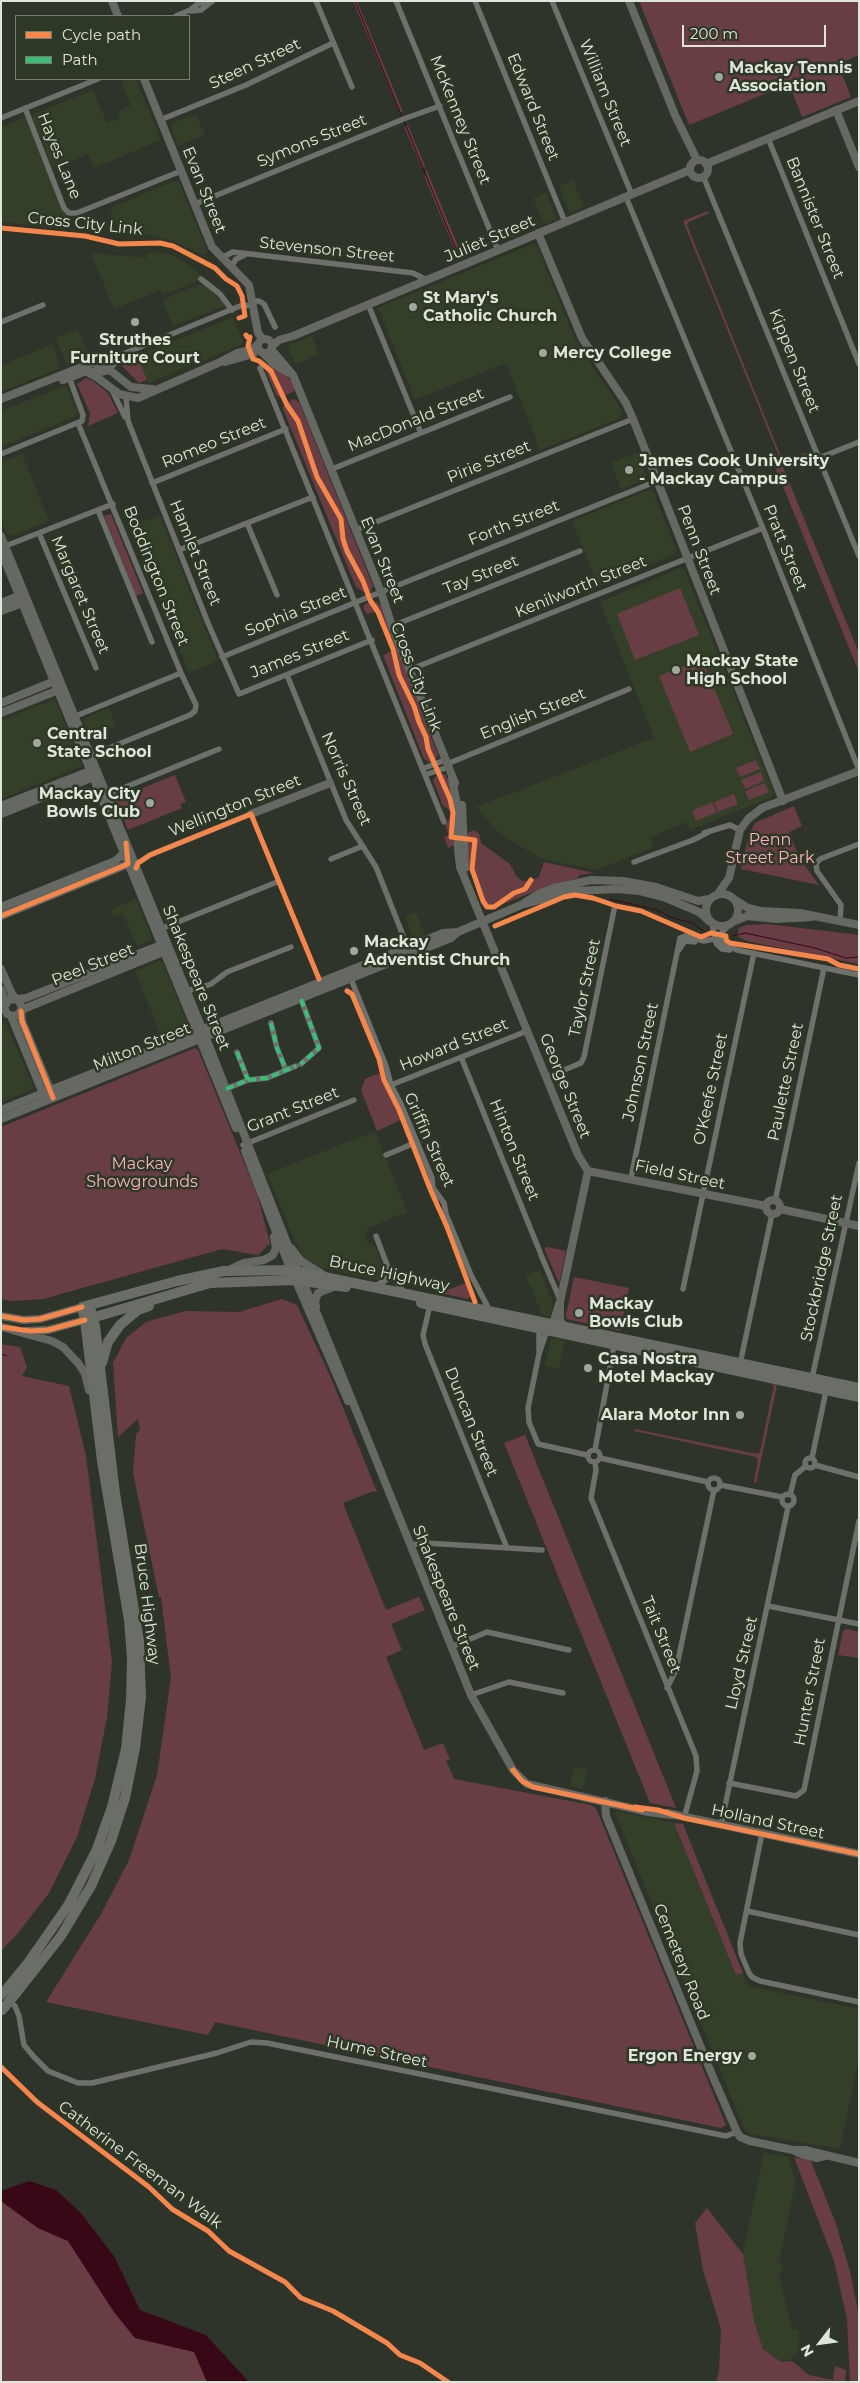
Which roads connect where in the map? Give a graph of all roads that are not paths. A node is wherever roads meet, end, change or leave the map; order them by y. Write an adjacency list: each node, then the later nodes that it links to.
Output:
1 (112, 1): 8 (street)
2 (212, 1): 9 (street)
3 (316, 1): 10 (street)
4 (396, 1): 15 (street, McKenney Street)
5 (476, 1): 29 (street, Edward Street)
6 (552, 1): 27 (street, William Street)
7 (629, 1): 21 (street)
8 (118, 15)
9 (179, 15)
10 (333, 44): 13 (street); 19 (street, Steen Street)
11 (95, 80): 16 (street)
12 (144, 80): 19 (street, Evan Street)
13 (352, 88)
14 (859, 101): 17 (street)
15 (440, 106): 28 (street, Symons Street); 31 (street, McKenney Street)
16 (25, 108): 18 (street); 25 (street, Hayes Lane)
17 (836, 110): 20 (street); 23 (street)
18 (1, 118)
19 (160, 120): 25 (street, Evan Street)
20 (768, 138): 22 (street); 52 (street, Bannister Street)
21 (697, 160): 22 (street); 24 (street)
22 (706, 164): 26 (street)
23 (859, 167)
24 (690, 170): 26 (street); 27 (street, Juliet Street)
25 (181, 171): 28 (street, Evan Street)
26 (703, 176): 71 (street, Kippen Street)
27 (629, 196): 29 (street, Juliet Street); 79 (street, Pratt Street)
28 (194, 204): 33 (street, Evan Street)
29 (565, 222): 30 (street, Juliet Street)
30 (538, 233): 31 (street, Juliet Street); 64 (street, Penn Street)
31 (498, 250): 37 (street, Juliet Street)
32 (245, 255): 33 (street, Stevenson Street); 34 (street, Stevenson Street); 35 (street, Stevenson Street)
33 (221, 258): 34 (street, Evan Street)
34 (231, 267): 41 (street, Evan Street)
35 (406, 272): 37 (street, Stevenson Street); 38 (street, Stevenson Street)
36 (201, 279): 42 (street)
37 (427, 280): 38 (street, Juliet Street)
38 (414, 285): 39 (street, Juliet Street)
39 (368, 304): 45 (street, Juliet Street); 68 (street)
40 (43, 305): 43 (street)
41 (253, 307): 42 (street); 44 (street, Evan Street); 46 (street, Evan Street)
42 (235, 309): 49 (street)
43 (1, 322)
44 (275, 327)
45 (300, 332): 46 (street, Juliet Street); 47 (street, Juliet Street)
46 (260, 341): 47 (street, Evan Street); 48 (street, Evan Street); 50 (street, Juliet Street)
47 (272, 347): 48 (street, Juliet Street); 57 (street, Evan Street)
48 (263, 353): 50 (street, Juliet Street); 57 (street, Evan Street)
49 (123, 354): 51 (street); 54 (street)
50 (218, 363): 58 (street, Juliet Street)
51 (95, 364): 54 (street, Juliet Street); 56 (street)
52 (859, 364)
53 (260, 368): 67 (street)
54 (111, 371): 55 (street); 58 (street, Juliet Street); 60 (street)
55 (87, 372): 56 (street); 59 (street)
56 (68, 375): 62 (street); 63 (street); 66 (street, Boddington Street)
57 (295, 380): 72 (street, Evan Street)
58 (154, 389): 60 (street, Juliet Street)
59 (112, 390): 60 (street); 65 (street, Hamlet Street)
60 (126, 397): 65 (street, Hamlet Street)
61 (510, 397): 68 (street, MacDonald Street)
62 (1, 399)
63 (1, 405)
64 (633, 419): 73 (street, Penn Street); 80 (street, Pirie Street)
65 (128, 421): 74 (street, Hamlet Street)
66 (80, 422): 70 (street); 76 (street, Boddington Street)
67 (286, 429): 74 (street, Romeo Street); 75 (street)
68 (421, 433): 72 (street, MacDonald Street)
69 (859, 442): 71 (street)
70 (1, 454)
71 (818, 458): 86 (street, Kippen Street)
72 (332, 469): 80 (street, Evan Street)
73 (657, 481): 87 (street, Penn Street); 88 (street, Forth Street)
74 (152, 483): 84 (street, Hamlet Street)
75 (313, 497): 78 (street); 91 (street)
76 (113, 504): 77 (street); 100 (street, Boddington Street)
77 (98, 510): 81 (street); 96 (street, Boddington Street)
78 (247, 523): 84 (street); 89 (street)
79 (763, 528): 87 (street, Kenilworth Street); 115 (street, Pratt Street)
80 (356, 530): 88 (street, Evan Street)
81 (39, 533): 83 (street); 98 (street, Margaret Street)
82 (1, 536): 83 (street, Shakespeare Street)
83 (3, 548): 90 (street, Shakespeare Street)
84 (180, 550): 97 (street, Hamlet Street)
85 (580, 551): 94 (street, Tay Street)
86 (859, 556)
87 (687, 559): 99 (street, Kenilworth Street); 121 (street, Penn Street)
88 (381, 592): 91 (street, Sophia Street); 94 (street, Evan Street)
89 (277, 595)
90 (23, 598): 92 (street); 102 (street, Shakespeare Street)
91 (356, 602): 95 (street); 97 (street, Sophia Street)
92 (7, 603): 93 (street)
93 (1, 612)
94 (392, 626): 99 (street, Evan Street)
95 (372, 640): 101 (street, James Street); 114 (street)
96 (152, 642)
97 (222, 657): 107 (street, Hamlet Street)
98 (96, 668)
99 (409, 670): 113 (street, Evan Street)
100 (180, 673): 110 (street); 112 (street, Boddington Street)
101 (287, 675): 107 (street, James Street); 119 (street, Norris Street)
102 (57, 680): 103 (street); 104 (street, Shakespeare Street)
103 (43, 686): 106 (street); 108 (street)
104 (60, 689): 106 (street); 110 (street, Shakespeare Street)
105 (630, 689): 113 (street, English Street)
106 (47, 694): 109 (street)
107 (239, 694)
108 (1, 703)
109 (1, 713)
110 (72, 717): 112 (street, Shakespeare Street)
111 (219, 749): 120 (street)
112 (88, 756): 116 (street, Shakespeare Street)
113 (446, 763): 114 (street); 117 (street); 126 (street, Evan Street)
114 (422, 769): 117 (street)
115 (859, 771): 121 (street)
116 (94, 773): 118 (street); 120 (street, Shakespeare Street)
117 (425, 775): 125 (street)
118 (82, 778): 122 (street); 123 (street)
119 (330, 783): 124 (street, Wellington Street); 130 (street, Norris Street)
120 (104, 796): 127 (street, Shakespeare Street)
121 (780, 803): 128 (street)
122 (1, 806)
123 (1, 814)
124 (251, 814): 132 (street, Wellington Street)
125 (444, 822)
126 (462, 824): 148 (street, George Street)
127 (117, 830): 131 (street, Shakespeare Street); 134 (street, Shakespeare Street)
128 (740, 830): 135 (street); 138 (street)
129 (859, 844): 150 (street)
130 (363, 846): 133 (street); 158 (street, Norris Street)
131 (124, 853): 134 (street, Shakespeare Street); 136 (street, Wellington Street)
132 (150, 855): 134 (street, Wellington Street); 137 (street, Wellington Street)
133 (330, 859)
134 (130, 861): 136 (street, Wellington Street); 137 (street, Shakespeare Street)
135 (634, 862)
136 (117, 864): 144 (street, Wellington Street); 146 (street, Wellington Street)
137 (134, 871): 154 (street, Shakespeare Street)
138 (729, 878): 140 (street); 141 (street)
139 (276, 882): 154 (street)
140 (717, 895): 141 (street); 142 (street)
141 (733, 899): 147 (street); 149 (street)
142 (710, 900): 143 (street, Milton Street); 151 (street)
143 (521, 905): 148 (street, Milton Street); 151 (street, Milton Street)
144 (1, 907)
145 (614, 910): 180 (street, Taylor Street)
146 (1, 916)
147 (816, 917): 149 (street); 150 (street)
148 (484, 921): 158 (street, Milton Street); 175 (street, George Street)
149 (735, 921): 153 (street)
150 (840, 921): 152 (street)
151 (710, 922): 153 (street); 155 (street)
152 (859, 924)
153 (728, 926): 155 (street)
154 (158, 930): 156 (street, Shakespeare Street)
155 (717, 941): 160 (street); 193 (street, Johnson Street)
156 (163, 945): 159 (street, Peel Street); 165 (street, Shakespeare Street); 176 (street, Shakespeare Street)
157 (291, 947): 166 (street)
158 (409, 951): 164 (street, Milton Street)
159 (152, 952): 169 (street, Peel Street); 172 (street, Peel Street)
160 (754, 953): 161 (street); 194 (street, O'Keefe Street)
161 (824, 968): 163 (street); 196 (street, Paulette Street)
162 (1, 969): 169 (street)
163 (859, 975)
164 (349, 976): 168 (street, Milton Street); 176 (street, Milton Street); 182 (street, Griffin Street)
165 (184, 987): 166 (street); 170 (street, Shakespeare Street)
166 (197, 989): 170 (street)
167 (1, 990): 171 (street)
168 (301, 999): 176 (street, Milton Street); 179 (street)
169 (17, 1000): 171 (street); 172 (street)
170 (189, 1000): 176 (street, Shakespeare Street)
171 (4, 1005): 173 (street)
172 (21, 1011): 173 (street); 184 (street)
173 (7, 1016): 184 (street)
174 (271, 1023): 179 (street)
175 (527, 1031): 178 (street, Howard Street); 180 (street, George Street)
176 (201, 1034): 183 (street, Shakespeare Street); 184 (street, Milton Street); 189 (street, Shakespeare Street)
177 (237, 1052): 181 (street)
178 (461, 1057): 182 (street, Howard Street); 214 (street, Hinton Street)
179 (286, 1070): 181 (street)
180 (547, 1077): 192 (street, George Street)
181 (248, 1080): 183 (street)
182 (391, 1085): 188 (street, Griffin Street)
183 (226, 1089): 189 (street, Shakespeare Street)
184 (48, 1095): 186 (street, Milton Street); 187 (street, Milton Street)
185 (354, 1100): 189 (street, Grant Street)
186 (1, 1110)
187 (1, 1119)
188 (417, 1142): 190 (street); 212 (street, Griffin Street)
189 (245, 1144): 195 (street, Shakespeare Street); 203 (street, Shakespeare Street)
190 (386, 1156)
191 (859, 1163): 200 (street, Stockbridge Street)
192 (588, 1171): 193 (street, Field Street); 214 (street)
193 (631, 1178): 194 (street, Field Street)
194 (704, 1194): 197 (street, Field Street); 211 (street, O'Keefe Street)
195 (263, 1201): 205 (street); 206 (street, Shakespeare Street)
196 (775, 1201): 197 (street); 198 (street)
197 (766, 1206): 199 (street)
198 (780, 1209): 199 (street); 200 (street)
199 (772, 1214): 228 (street)
200 (846, 1224): 201 (street); 229 (street, Stockbridge Street)
201 (859, 1226)
202 (376, 1236): 204 (street)
203 (284, 1238): 206 (street, Shakespeare Street); 207 (street)
204 (389, 1270): 210 (street); 213 (street)
205 (224, 1271): 206 (highway, Bruce Highway); 216 (highway, Bruce Highway)
206 (297, 1276): 207 (highway, Bruce Highway); 208 (highway, Bruce Highway); 209 (highway, Bruce Highway); 220 (street, Shakespeare Street); 234 (street, Shakespeare Street)
207 (325, 1276): 210 (highway, Bruce Highway)
208 (232, 1282): 221 (highway, Bruce Highway); 230 (highway)
209 (337, 1286): 215 (highway, Bruce Highway); 220 (street)
210 (374, 1286): 213 (highway, Bruce Highway)
211 (682, 1289)
212 (480, 1293): 217 (street); 218 (street, Griffin Street)
213 (407, 1294): 217 (highway, Bruce Highway)
214 (560, 1302): 222 (street); 224 (street)
215 (430, 1305): 224 (highway, Bruce Highway); 251 (street, Duncan Street)
216 (86, 1306): 219 (street); 221 (highway, Bruce Highway)
217 (472, 1307): 218 (highway, Bruce Highway)
218 (491, 1311): 224 (highway, Bruce Highway)
219 (1, 1316)
220 (318, 1316): 234 (street, Shakespeare Street)
221 (89, 1318): 225 (street); 230 (highway, Bruce Highway); 239 (highway, Bruce Highway)
222 (564, 1326): 224 (highway, Bruce Highway); 228 (highway, Bruce Highway)
223 (1, 1327): 225 (street)
224 (545, 1328): 226 (highway, Bruce Highway); 227 (street); 227 (street)
225 (12, 1330): 239 (street)
226 (612, 1344): 228 (highway, Bruce Highway); 235 (street)
227 (539, 1354): 236 (street)
228 (739, 1367): 229 (highway, Bruce Highway); 232 (highway, Bruce Highway)
229 (812, 1378): 231 (highway, Bruce Highway)
230 (101, 1379): 270 (highway, Bruce Highway)
231 (859, 1388)
232 (826, 1391): 233 (highway, Bruce Highway); 237 (street)
233 (859, 1397)
234 (364, 1432): 250 (street, Shakespeare Street)
235 (595, 1450): 236 (street); 238 (street)
236 (587, 1455): 238 (street)
237 (812, 1458): 240 (street); 241 (street)
238 (597, 1460): 243 (street); 258 (street, Tait Street)
239 (102, 1461): 270 (highway, Bruce Highway)
240 (815, 1465): 241 (street); 242 (street)
241 (806, 1466): 246 (street)
242 (859, 1477)
243 (708, 1482): 244 (street); 245 (street)
244 (720, 1485): 245 (street); 247 (street)
245 (714, 1490): 258 (street)
246 (790, 1494): 247 (street); 248 (street)
247 (782, 1497): 248 (street)
248 (788, 1507): 253 (street, Lloyd Street)
249 (859, 1522): 254 (street, Hunter Street)
250 (410, 1546): 251 (street); 256 (street, Shakespeare Street)
251 (507, 1548): 252 (street)
252 (542, 1550)
253 (768, 1606): 254 (street); 262 (street, Lloyd Street)
254 (838, 1620): 255 (street); 262 (street, Hunter Street)
255 (859, 1624)
256 (451, 1648): 257 (street); 260 (street, Shakespeare Street)
257 (569, 1650)
258 (667, 1688): 264 (street, Tait Street)
259 (564, 1693): 260 (street)
260 (471, 1695): 261 (street, Shakespeare Street)
261 (513, 1770): 263 (street, Holland Street)
262 (729, 1783): 265 (street, Lloyd Street)
263 (605, 1801): 264 (street, Holland Street); 274 (street, Cemetery Road)
264 (684, 1818): 265 (street, Holland Street)
265 (721, 1825): 266 (street, Holland Street)
266 (762, 1833): 267 (street, Holland Street); 268 (street)
267 (859, 1854)
268 (747, 1911): 269 (street); 272 (street)
269 (859, 1935)
270 (14, 1989): 271 (highway, Bruce Highway, bridge); 273 (highway, Bruce Highway, bridge)
271 (1, 1994): 274 (street, Hume Street)
272 (859, 2002)
273 (1, 2010)
274 (737, 2132): 275 (street)
275 (859, 2163)

